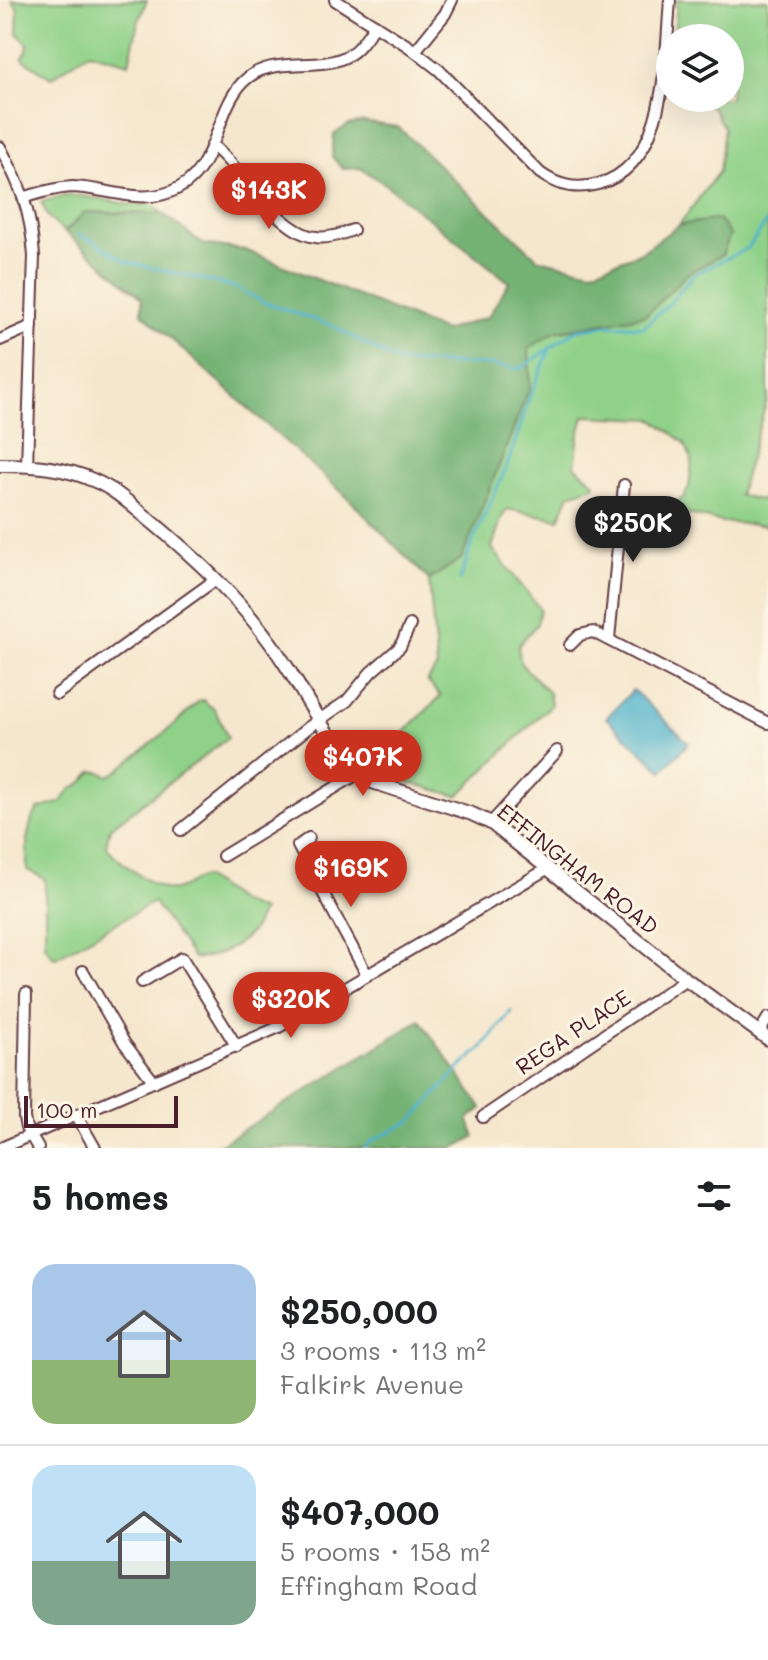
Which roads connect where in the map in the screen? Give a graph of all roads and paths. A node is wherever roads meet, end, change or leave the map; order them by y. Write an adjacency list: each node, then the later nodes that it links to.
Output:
1 (335, 0): 4 (street)
2 (452, 0): 5 (street)
3 (670, 0): 5 (street)
4 (375, 25): 5 (street); 6 (street)
5 (415, 51)
6 (213, 146): 8 (street); 9 (street)
7 (0, 147): 8 (street)
8 (25, 197): 10 (street)
9 (353, 230)
10 (32, 326): 11 (street); 13 (street)
11 (0, 340)
12 (0, 465): 13 (street, EFFINGHAM ROAD)
13 (27, 465): 15 (street, EFFINGHAM ROAD)
14 (624, 485): 17 (street)
15 (215, 580): 19 (street); 20 (street, EFFINGHAM ROAD)
16 (410, 625): 20 (street)
17 (609, 639): 18 (street); 21 (street)
18 (570, 645)
19 (57, 694)
20 (320, 720): 23 (street, EFFINGHAM ROAD); 25 (street)
21 (768, 723)
22 (557, 751): 24 (street)
23 (359, 773): 24 (street, EFFINGHAM ROAD); 27 (street)
24 (491, 823): 28 (street, EFFINGHAM ROAD)
25 (181, 830)
26 (309, 838): 30 (street)
27 (223, 856)
28 (547, 869): 30 (street); 31 (street, EFFINGHAM ROAD)
29 (83, 971): 37 (street)
30 (367, 975): 36 (street)
31 (686, 979): 35 (street, EFFINGHAM ROAD); 39 (street, REGA PLACE)
32 (142, 982): 36 (street)
33 (26, 994): 40 (street)
34 (768, 1018): 35 (street)
35 (763, 1036)
36 (237, 1047): 37 (street)
37 (154, 1082): 38 (street)
38 (76, 1115): 40 (street); 43 (street)
39 (483, 1117)
40 (29, 1134): 41 (street); 42 (street)
41 (1, 1148)
42 (38, 1148)
43 (95, 1148)

